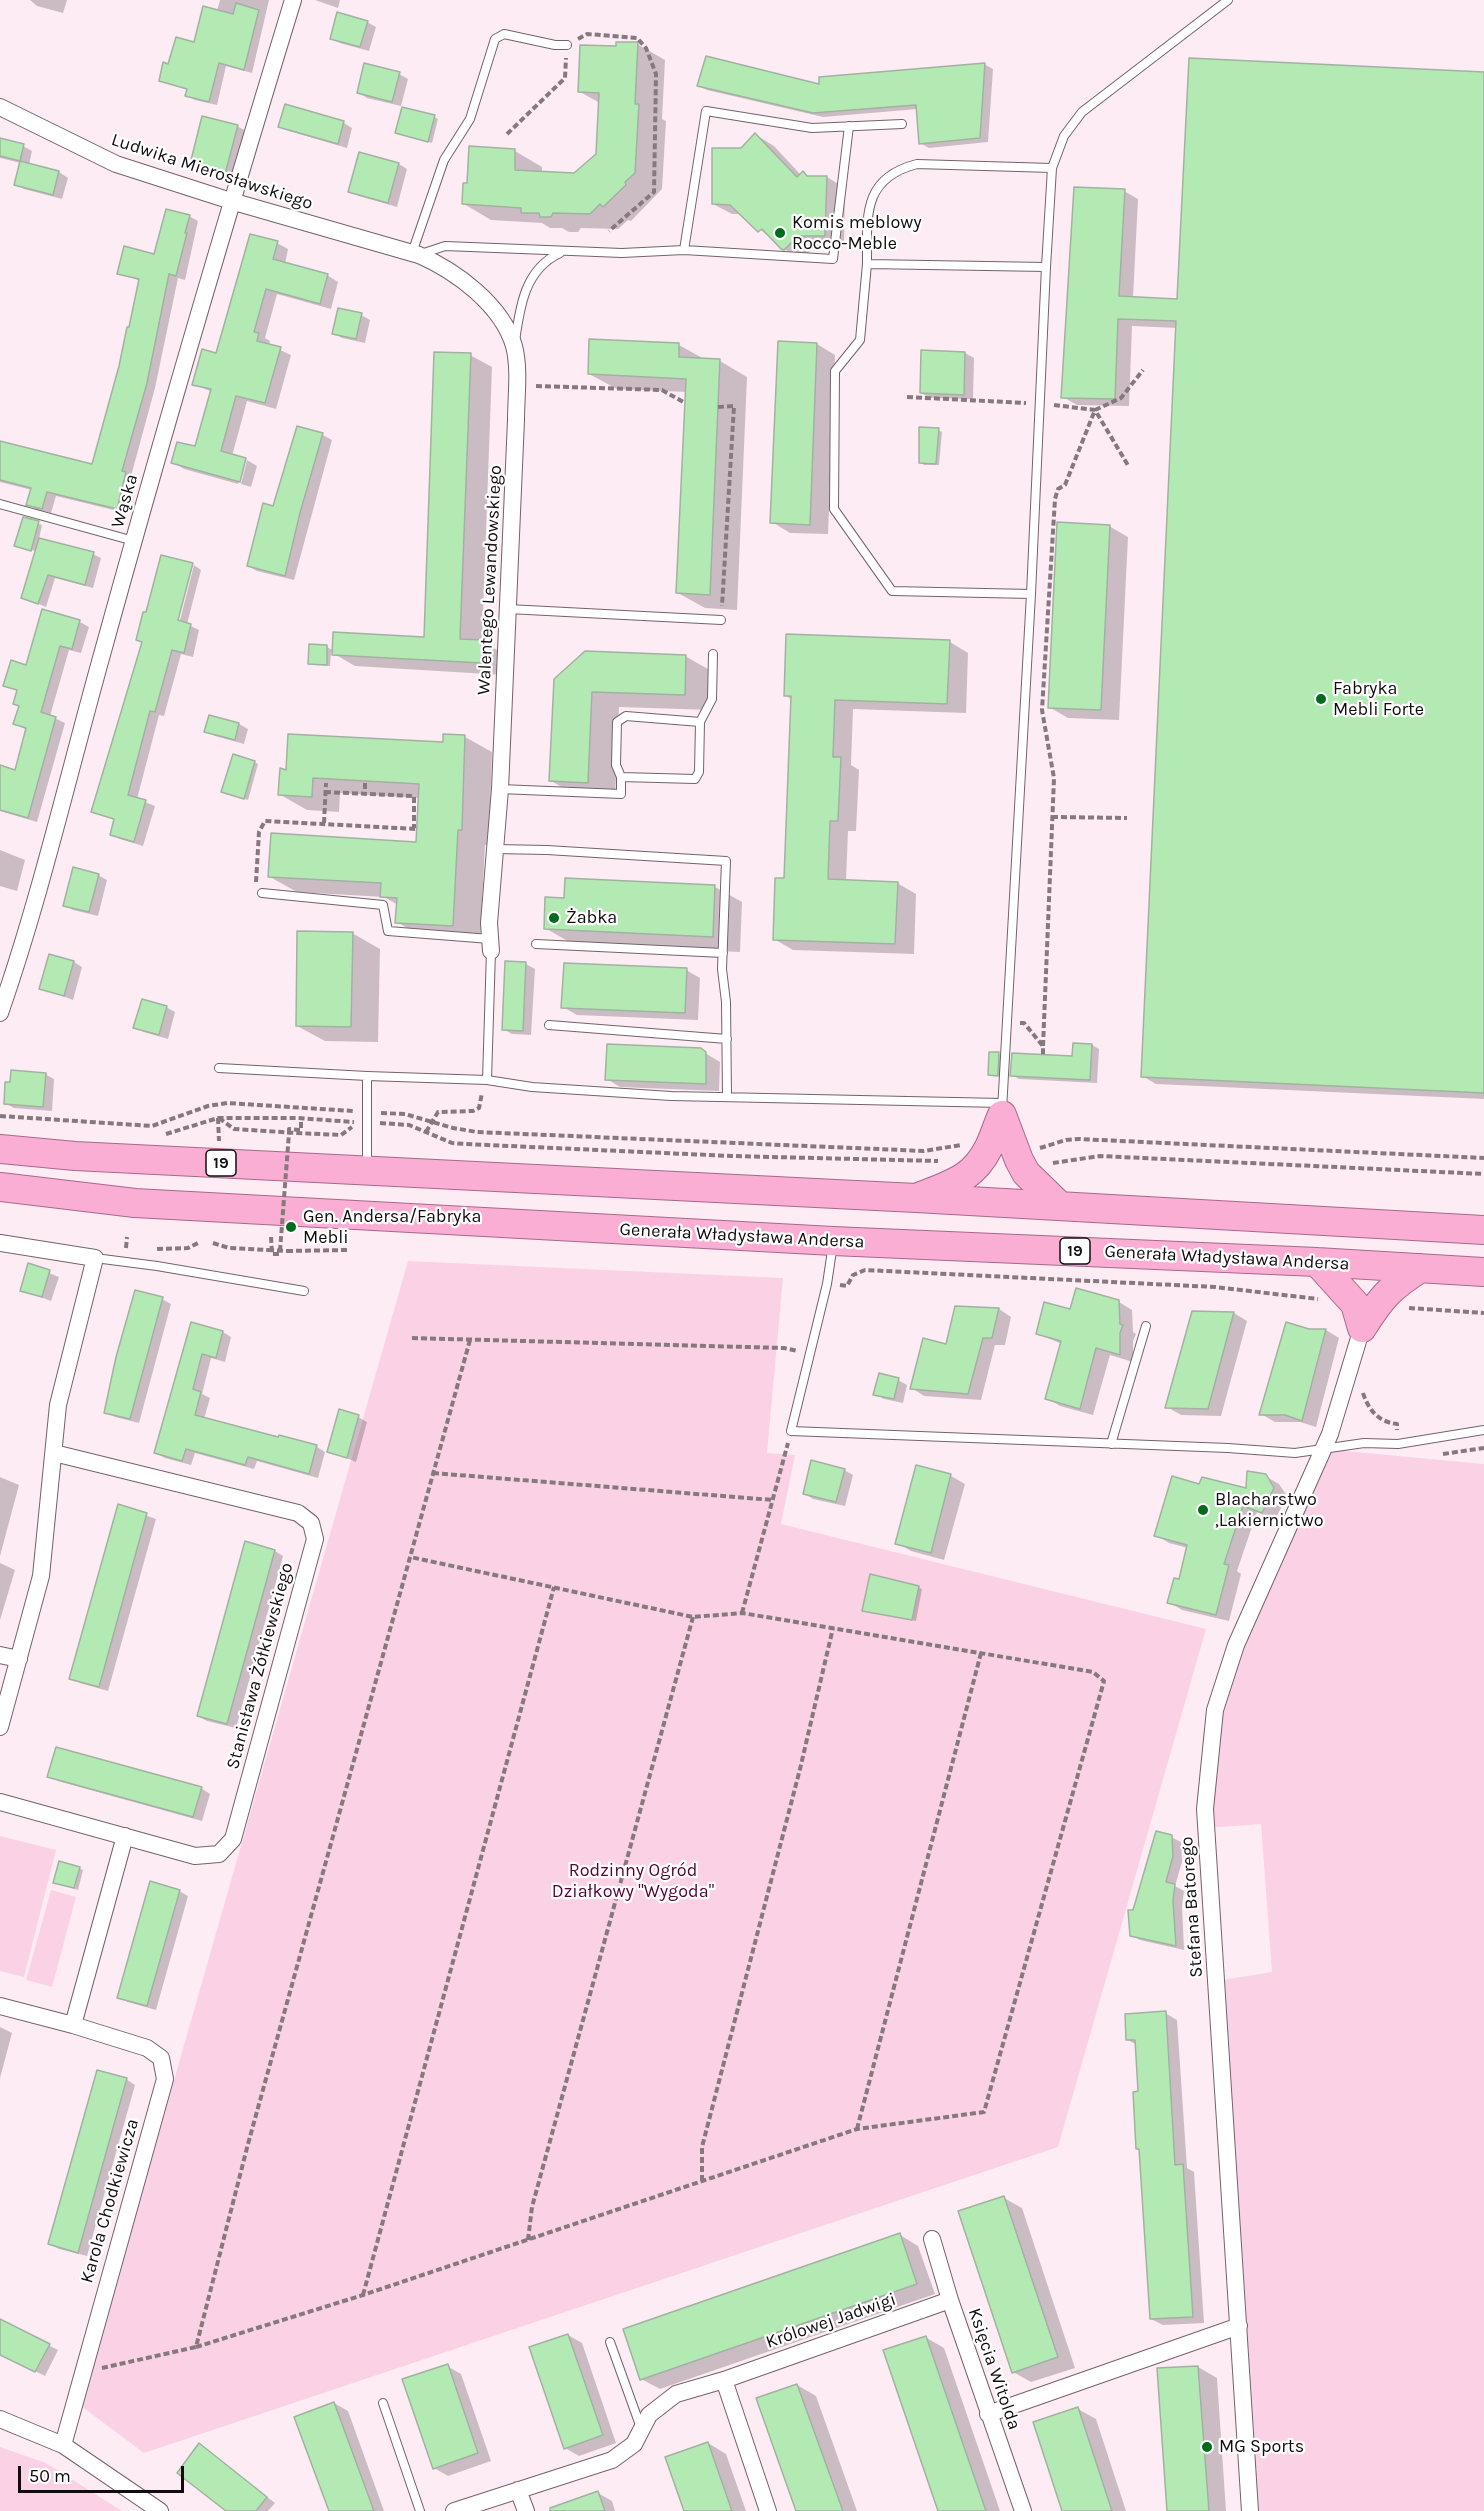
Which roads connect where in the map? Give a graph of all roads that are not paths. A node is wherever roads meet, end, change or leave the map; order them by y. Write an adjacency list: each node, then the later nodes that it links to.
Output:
1 (293, 0): 8 (street, Wąska)
2 (1228, 0): 7 (lane)
3 (567, 45): 11 (lane)
4 (0, 107): 8 (street, Ludwika Mierosławskiego)
5 (902, 124): 6 (lane)
6 (849, 126): 9 (lane); 9 (lane)
7 (1052, 168): 12 (lane); 13 (lane)
8 (231, 201): 11 (street, Ludwika Mierosławskiego); 16 (street, Wąska)
9 (684, 250): 10 (lane)
10 (563, 251): 11 (lane); 14 (lane)
11 (416, 254): 14 (street, Walentego Lewandowskiego)
12 (867, 264): 13 (lane); 17 (lane)
13 (1046, 267): 17 (lane)
14 (514, 347): 18 (street, Walentego Lewandowskiego)
15 (0, 504): 16 (lane)
16 (134, 541): 29 (street, Wąska)
17 (1031, 594): 36 (lane)
18 (508, 609): 19 (lane); 23 (street, Walentego Lewandowskiego)
19 (721, 620)
20 (713, 654): 21 (lane)
21 (700, 722): 22 (lane); 22 (lane)
22 (621, 777): 23 (lane)
23 (500, 789): 24 (street, Walentego Lewandowskiego)
24 (495, 849): 27 (street, Walentego Lewandowskiego); 28 (lane)
25 (262, 893): 27 (lane)
26 (536, 944): 28 (lane)
27 (491, 945): 34 (lane)
28 (723, 953): 31 (lane)
29 (0, 1013)
30 (549, 1025): 31 (lane)
31 (727, 1039): 35 (lane)
32 (219, 1068): 33 (lane)
33 (367, 1076): 34 (lane); 41 (lane)
34 (487, 1080): 35 (lane)
35 (727, 1095): 36 (lane)
36 (1002, 1109): 39 (highway)
37 (0, 1137): 40 (highway)
38 (0, 1149): 40 (highway, 19)
39 (1008, 1151): 43 (highway); 46 (highway)
40 (75, 1156): 41 (highway, 19)
41 (367, 1170): 43 (highway, 19)
42 (0, 1187): 44 (highway, Generała Władysława Andersa / 19)
43 (916, 1198): 46 (highway, 19)
44 (135, 1203): 45 (highway); 48 (highway, Generała Władysława Andersa / 19)
45 (0, 1205)
46 (1060, 1206): 47 (highway, 19)
47 (1484, 1230)
48 (833, 1241): 51 (highway, Generała Władysława Andersa / 19); 58 (lane)
49 (0, 1243): 50 (street)
50 (95, 1258): 54 (lane); 60 (street)
51 (1317, 1262): 52 (highway, Generała Władysława Andersa / 19); 56 (highway)
52 (1421, 1268): 53 (highway, Generała Władysława Andersa / 19); 56 (highway)
53 (1484, 1272)
54 (304, 1291)
55 (1146, 1326): 58 (lane)
56 (1362, 1328): 59 (street, Stefana Batorego)
57 (1484, 1430): 59 (lane)
58 (1111, 1444): 59 (lane)
59 (1323, 1450): 70 (street, Stefana Batorego)
60 (54, 1453): 62 (street); 65 (street, Stanisława Żółkiewskiego)
61 (0, 1654): 62 (street)
62 (19, 1659): 63 (street)
63 (0, 1727)
64 (0, 1802): 65 (street, Stanisława Żółkiewskiego)
65 (125, 1836): 67 (street)
66 (0, 2006): 67 (street, Karola Chodkiewicza)
67 (73, 2025): 77 (street, Karola Chodkiewicza)
68 (932, 2239): 69 (street, Księcia Witolda)
69 (950, 2300): 72 (street, Królowej Jadwigi); 74 (street, Księcia Witolda)
70 (1239, 2326): 74 (street); 85 (street, Stefana Batorego)
71 (610, 2342): 76 (lane)
72 (724, 2380): 76 (street, Królowej Jadwigi); 83 (street)
73 (383, 2403): 80 (lane)
74 (988, 2414): 84 (street, Księcia Witolda)
75 (0, 2418): 77 (street)
76 (641, 2428): 78 (street, Królowej Jadwigi)
77 (63, 2445): 79 (street)
78 (518, 2490): 81 (street, Królowej Jadwigi); 82 (street)
79 (160, 2511)
80 (420, 2511)
81 (454, 2511)
82 (526, 2511)
83 (768, 2511)
84 (1023, 2511)
85 (1250, 2511)

